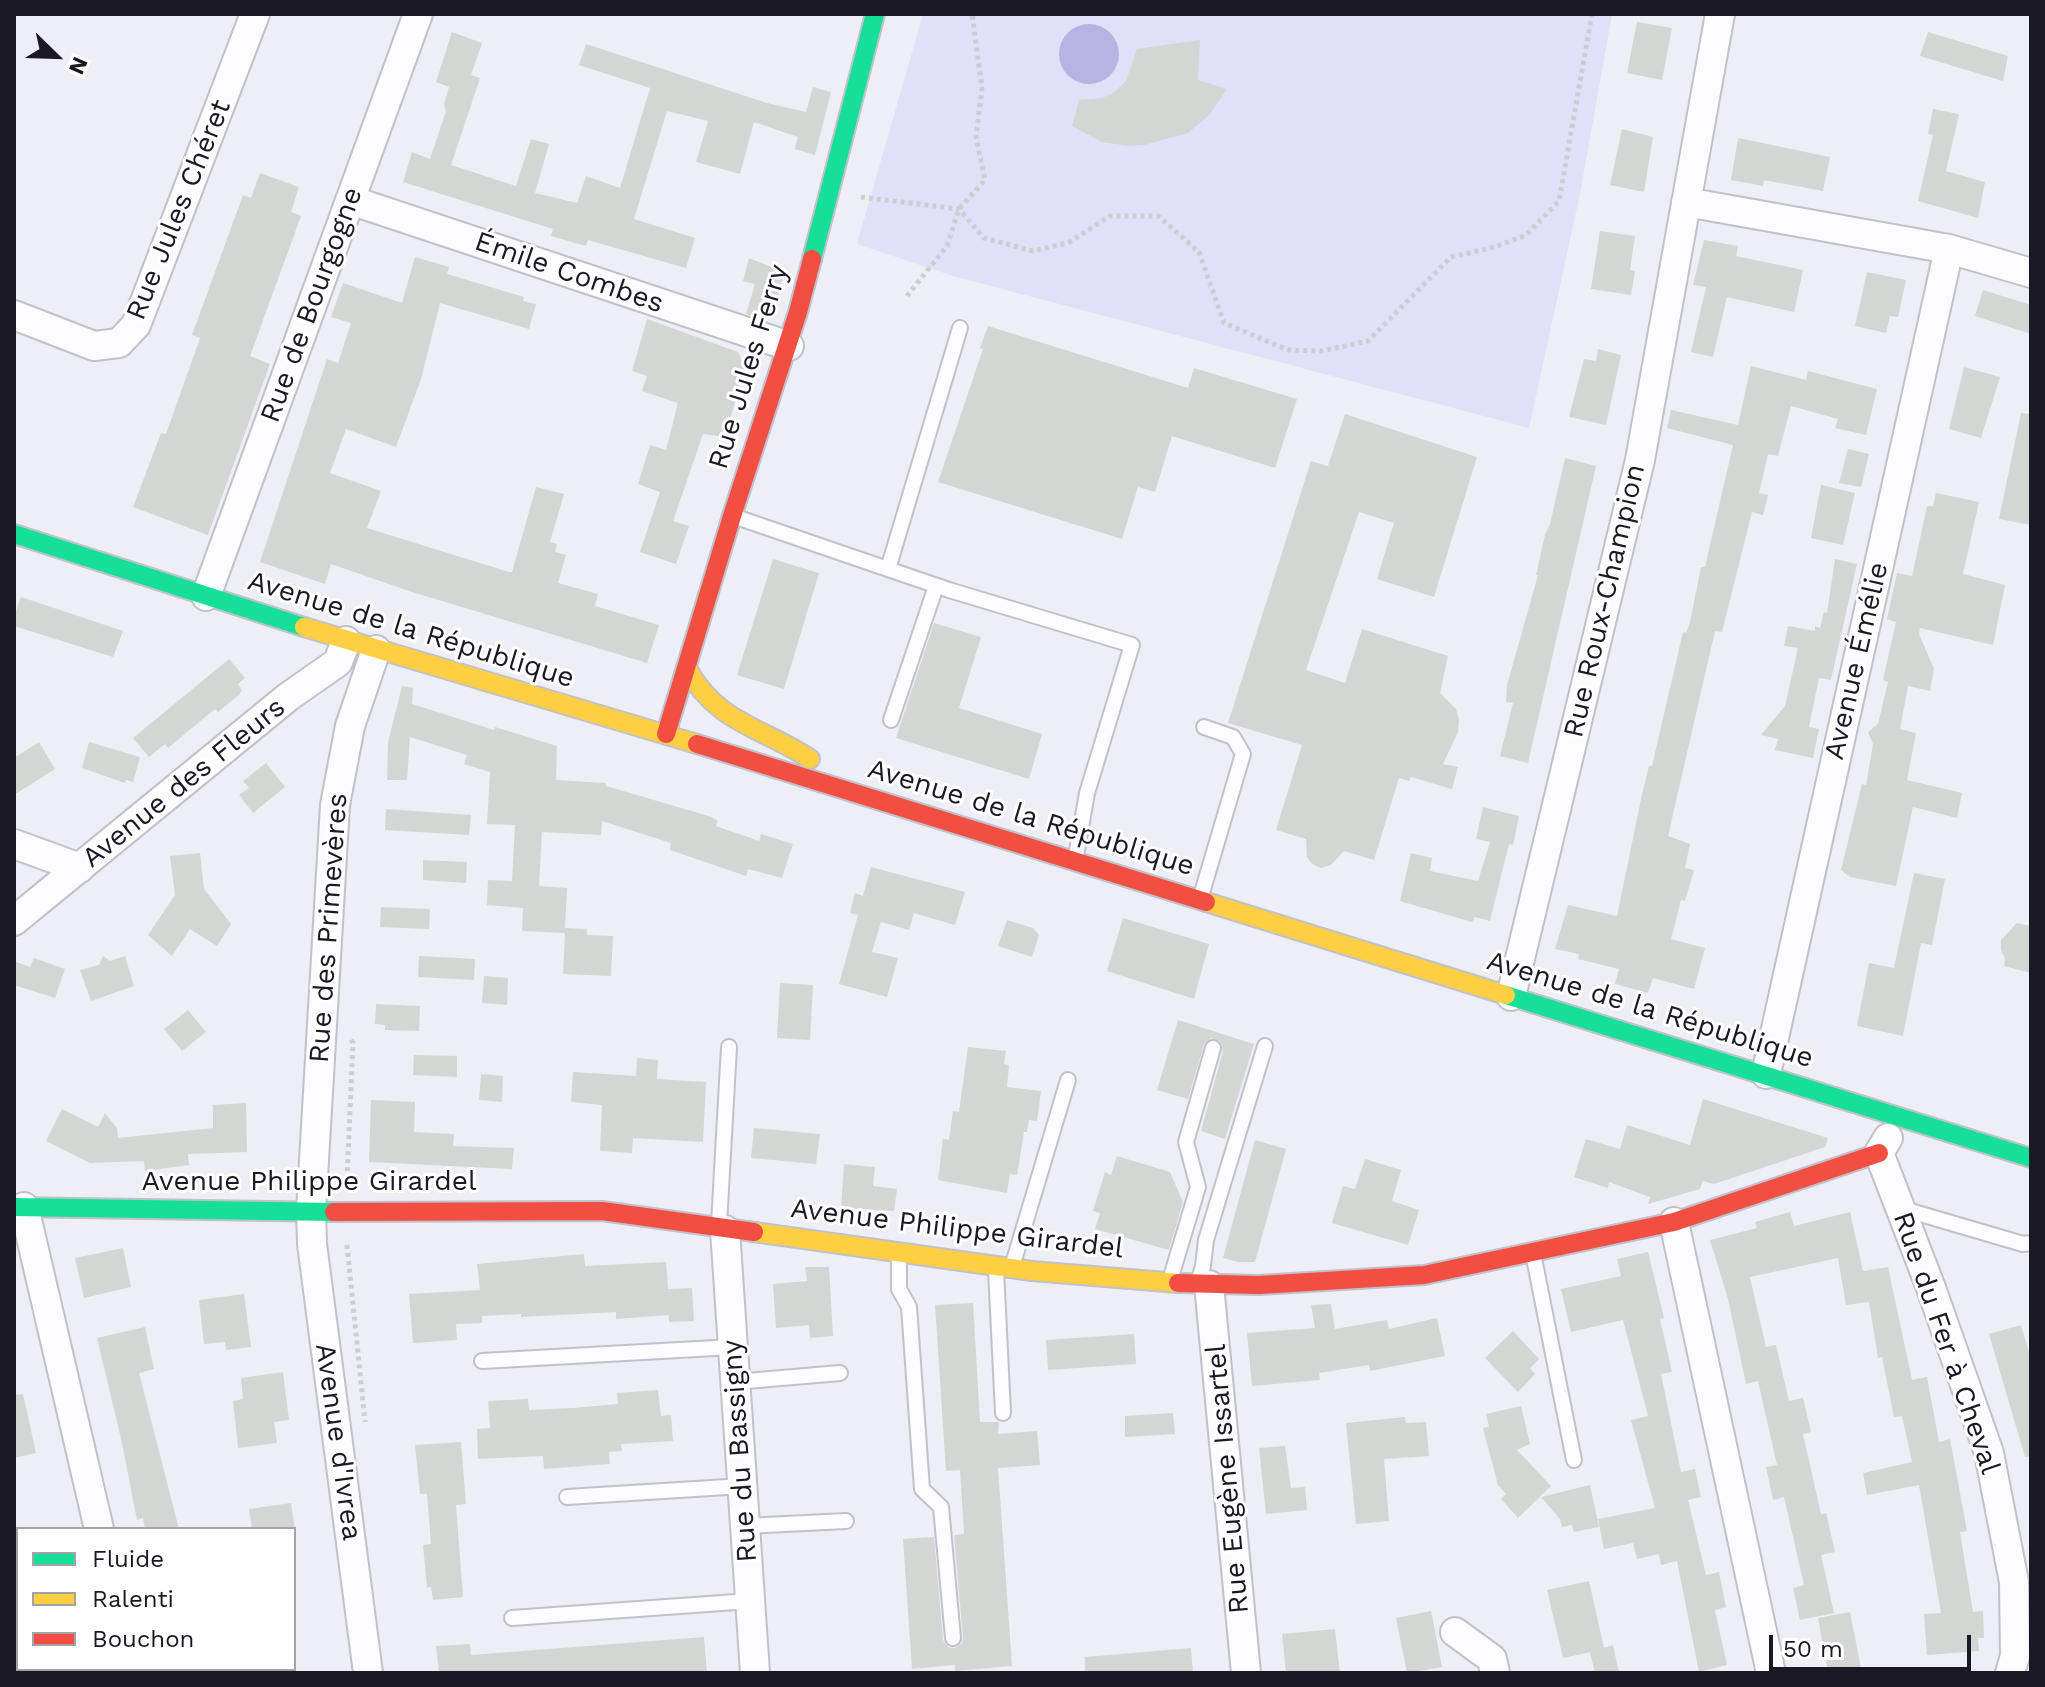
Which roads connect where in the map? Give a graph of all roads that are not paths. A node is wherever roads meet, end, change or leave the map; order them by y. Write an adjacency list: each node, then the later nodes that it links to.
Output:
1 (255, 14): 9 (street, Rue Jules Chéret)
2 (418, 14): 5 (street, Rue de Bourgogne)
3 (875, 14): 11 (street, Rue Jules Ferry)
4 (1720, 14): 6 (street, Rue Roux-Champion)
5 (350, 200): 11 (street, Émile Combes); 16 (street, Rue de Bourgogne)
6 (1686, 202): 7 (street); 29 (street, Rue Roux-Champion)
7 (1949, 249): 8 (street); 33 (street, Avenue Émélie)
8 (2031, 273)
9 (14, 315)
10 (960, 328): 14 (lane)
11 (789, 346): 12 (street, Rue Jules Ferry)
12 (732, 516): 14 (lane); 19 (street, Rue Jules Ferry)
13 (14, 534): 16 (street, Avenue de la République)
14 (888, 569): 15 (lane)
15 (936, 586): 20 (lane); 25 (lane)
16 (206, 596): 17 (street, Avenue de la République)
17 (346, 641): 18 (street, Avenue de la République); 26 (street, Avenue des Fleurs)
18 (376, 650): 22 (street, Avenue de la République); 40 (street, Rue des Primevères)
19 (687, 668): 22 (street, Rue Jules Ferry); 23 (street)
20 (891, 720)
21 (1204, 727): 27 (lane)
22 (666, 734): 23 (street, Avenue de la République)
23 (854, 792): 25 (street, Avenue de la République)
24 (14, 844): 26 (street)
25 (1075, 861): 27 (street, Avenue de la République)
26 (80, 868): 28 (street, Avenue des Fleurs)
27 (1199, 900): 29 (street, Avenue de la République)
28 (14, 921)
29 (1511, 996): 33 (street, Avenue de la République)
30 (1265, 1046): 48 (lane)
31 (729, 1047): 42 (lane)
32 (1213, 1048): 47 (lane)
33 (1766, 1074): 35 (street, Avenue de la République)
34 (1068, 1080): 46 (lane)
35 (1894, 1114): 36 (street); 37 (street, Avenue de la République)
36 (1879, 1153): 39 (street, Rue du Fer à Cheval); 41 (street, Avenue Philippe Girardel)
37 (2031, 1158)
38 (19, 1207): 40 (street, Avenue Philippe Girardel); 59 (street)
39 (1899, 1207): 43 (lane); 69 (street, Rue du Fer à Cheval)
40 (311, 1211): 42 (street, Avenue Philippe Girardel); 64 (street, Avenue d'Ivrea)
41 (1674, 1222): 44 (street, Avenue Philippe Girardel); 68 (street)
42 (722, 1229): 45 (street, Avenue Philippe Girardel); 49 (street, Rue du Bassigny)
43 (2031, 1243)
44 (1533, 1252): 48 (street, Avenue Philippe Girardel); 54 (lane)
45 (899, 1253): 46 (street, Avenue Philippe Girardel); 63 (lane)
46 (1004, 1267): 47 (street, Avenue Philippe Girardel); 53 (lane)
47 (1170, 1281): 48 (street, Avenue Philippe Girardel)
48 (1203, 1284): 66 (street, Rue Eugène Issartel)
49 (733, 1347): 50 (lane); 52 (street, Rue du Bassigny)
50 (482, 1361)
51 (840, 1373): 52 (lane)
52 (735, 1382): 55 (street, Rue du Bassigny)
53 (1003, 1413)
54 (1574, 1460)
55 (743, 1486): 56 (lane); 58 (street, Rue du Bassigny)
56 (567, 1497)
57 (846, 1521): 58 (lane)
58 (745, 1526): 60 (street, Rue du Bassigny)
59 (99, 1527)
60 (750, 1601): 61 (lane); 65 (street, Rue du Bassigny)
61 (512, 1618)
62 (1455, 1632): 67 (street)
63 (953, 1638)
64 (368, 1673)
65 (755, 1673)
66 (1246, 1673)
67 (1495, 1673)
68 (1771, 1673)
69 (2010, 1673)

